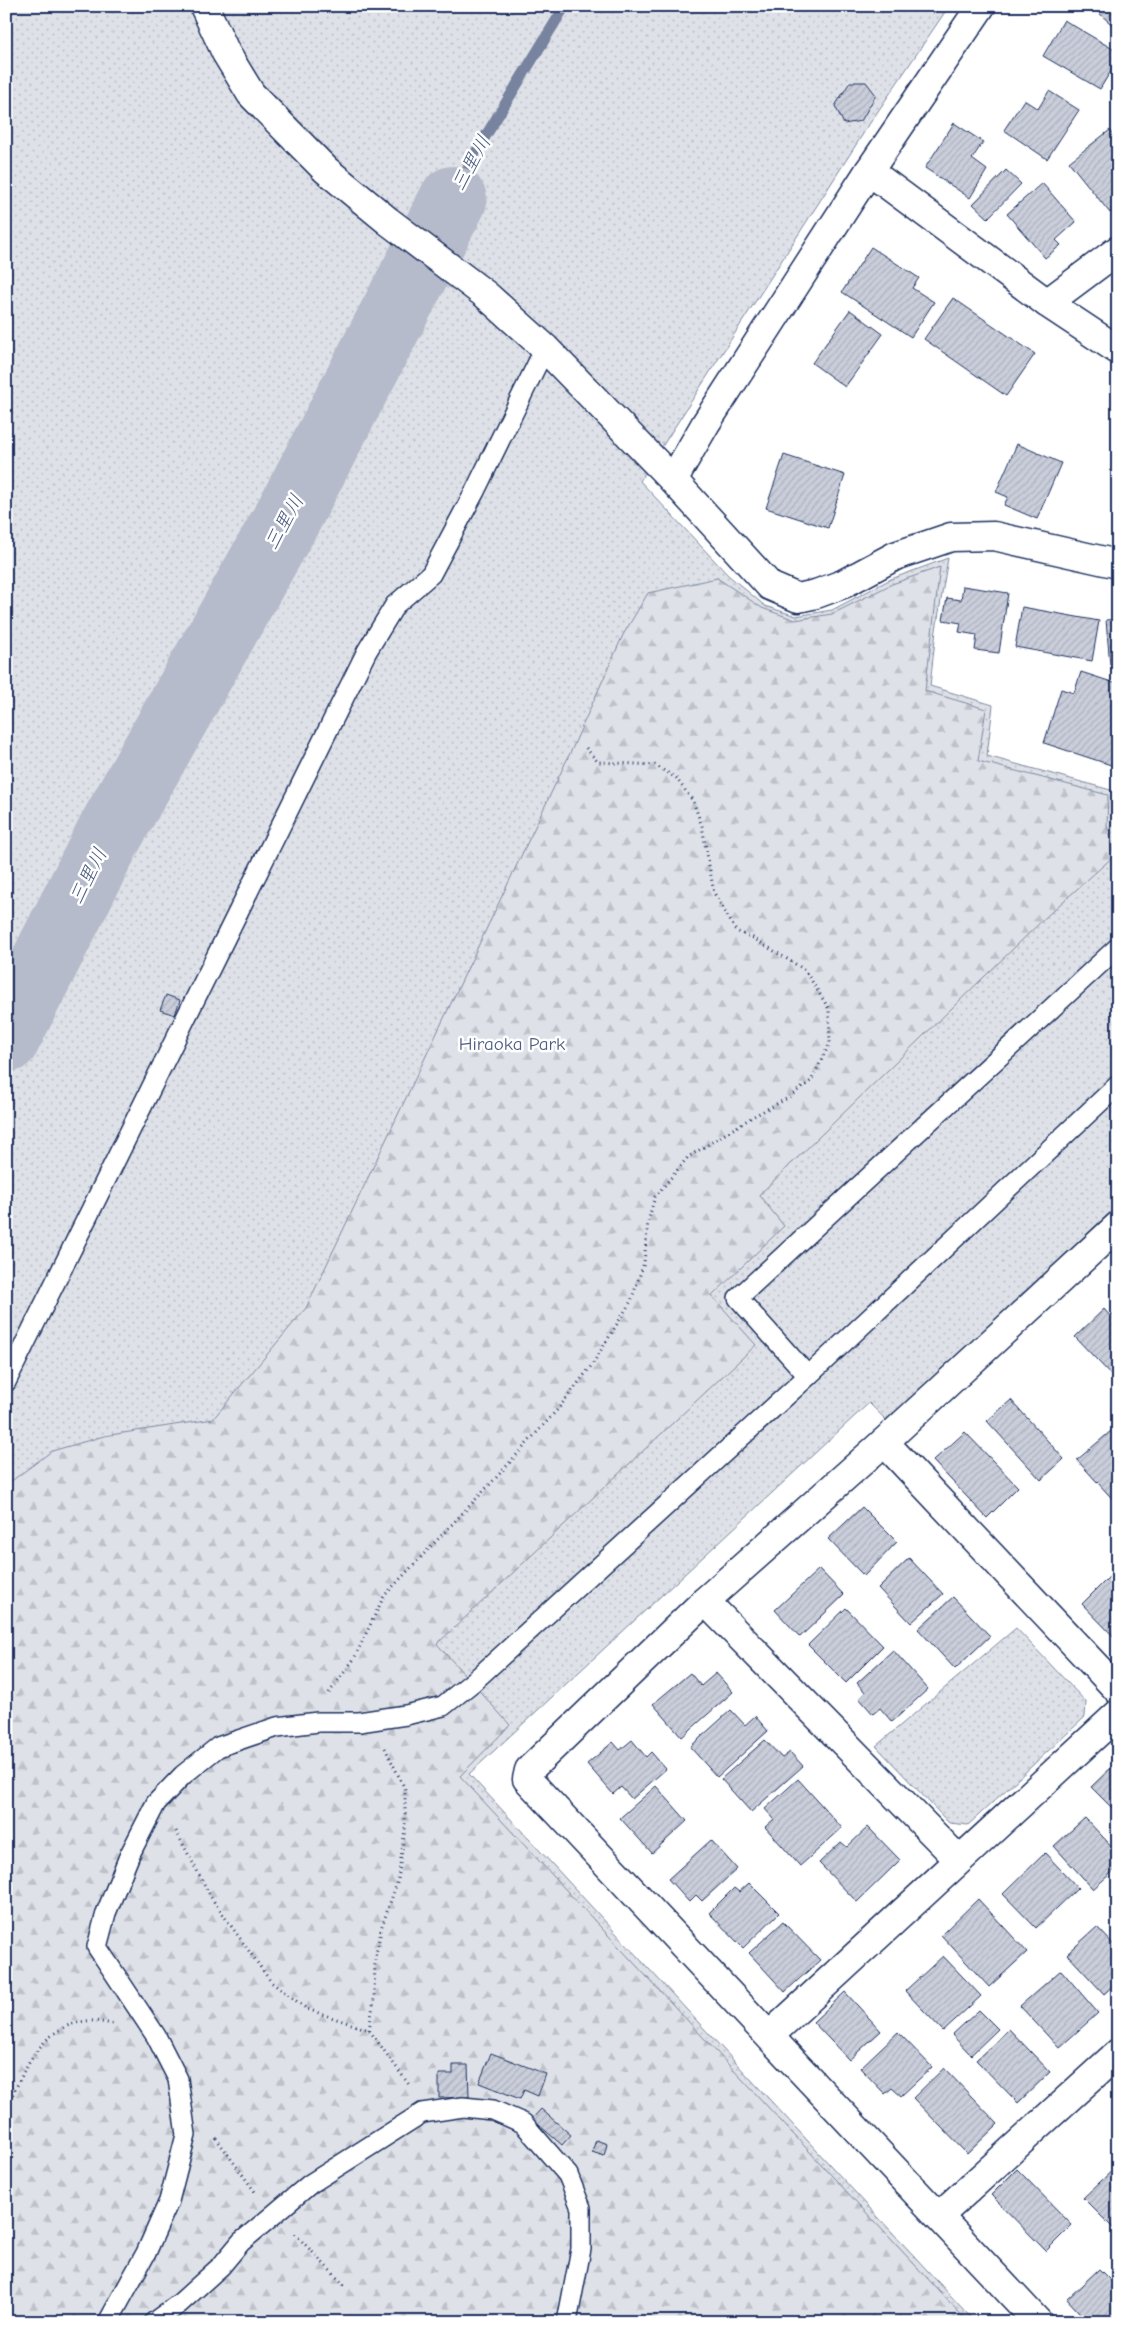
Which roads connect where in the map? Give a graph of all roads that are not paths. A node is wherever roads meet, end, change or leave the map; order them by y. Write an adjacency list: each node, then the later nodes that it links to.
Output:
1 (204, 6): 6 (street)
2 (981, 6): 3 (street)
3 (869, 171): 5 (street); 8 (street)
4 (1118, 250): 5 (street)
5 (1048, 303): 7 (street)
6 (545, 348): 8 (street); 14 (lane)
7 (1118, 350)
8 (673, 480): 9 (street)
9 (1118, 564)
10 (1118, 947): 13 (lane)
11 (1118, 1085): 13 (lane)
12 (1118, 1226): 15 (street)
13 (808, 1376): 23 (lane)
14 (6, 1382)
15 (884, 1442): 16 (street); 17 (street)
16 (705, 1601): 19 (street); 20 (street)
17 (1118, 1690)
18 (1118, 1714): 19 (street)
19 (958, 1859): 20 (street)
20 (770, 2035): 22 (street)
21 (1118, 2053): 22 (street)
22 (939, 2216): 26 (street)
23 (108, 2322)
24 (154, 2322): 25 (lane)
25 (567, 2322)
26 (1038, 2322)

